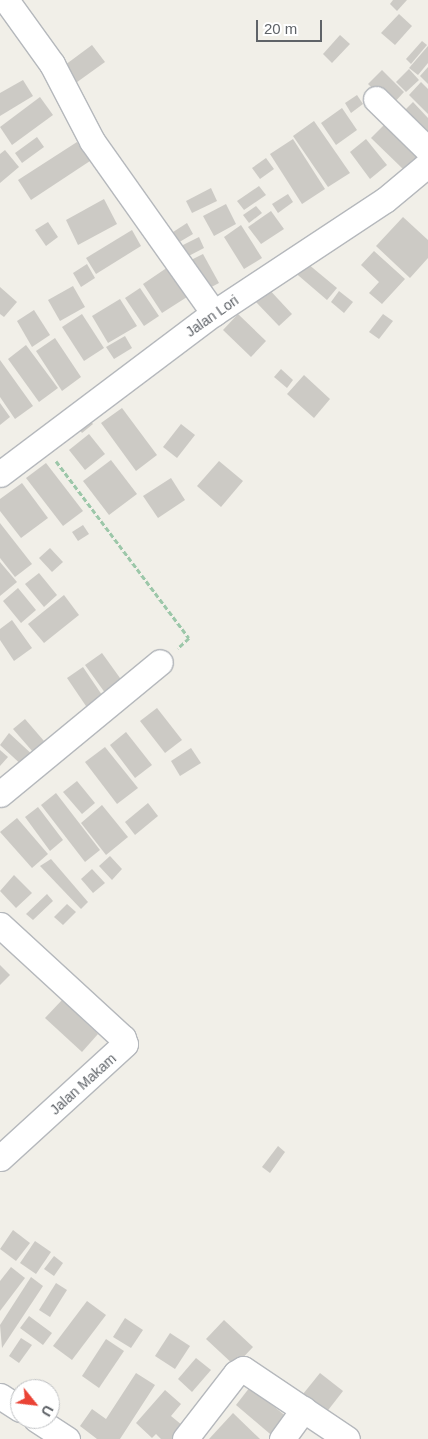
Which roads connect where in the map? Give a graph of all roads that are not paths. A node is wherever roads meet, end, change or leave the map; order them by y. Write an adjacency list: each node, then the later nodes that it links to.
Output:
1 (6, 0): 5 (street)
2 (376, 99): 3 (street)
3 (428, 150)
4 (428, 164): 5 (street, Jalan Lori)
5 (214, 314): 6 (street, Jalan Lori)
6 (0, 474)
7 (160, 662): 8 (street)
8 (0, 794)
9 (0, 925): 10 (street, Jalan Makam)
10 (0, 1158)
11 (304, 1409): 14 (street); 15 (street); 16 (street)
12 (52, 1429): 13 (street)
13 (67, 1439)
14 (185, 1439)
15 (282, 1439)
16 (347, 1439)

